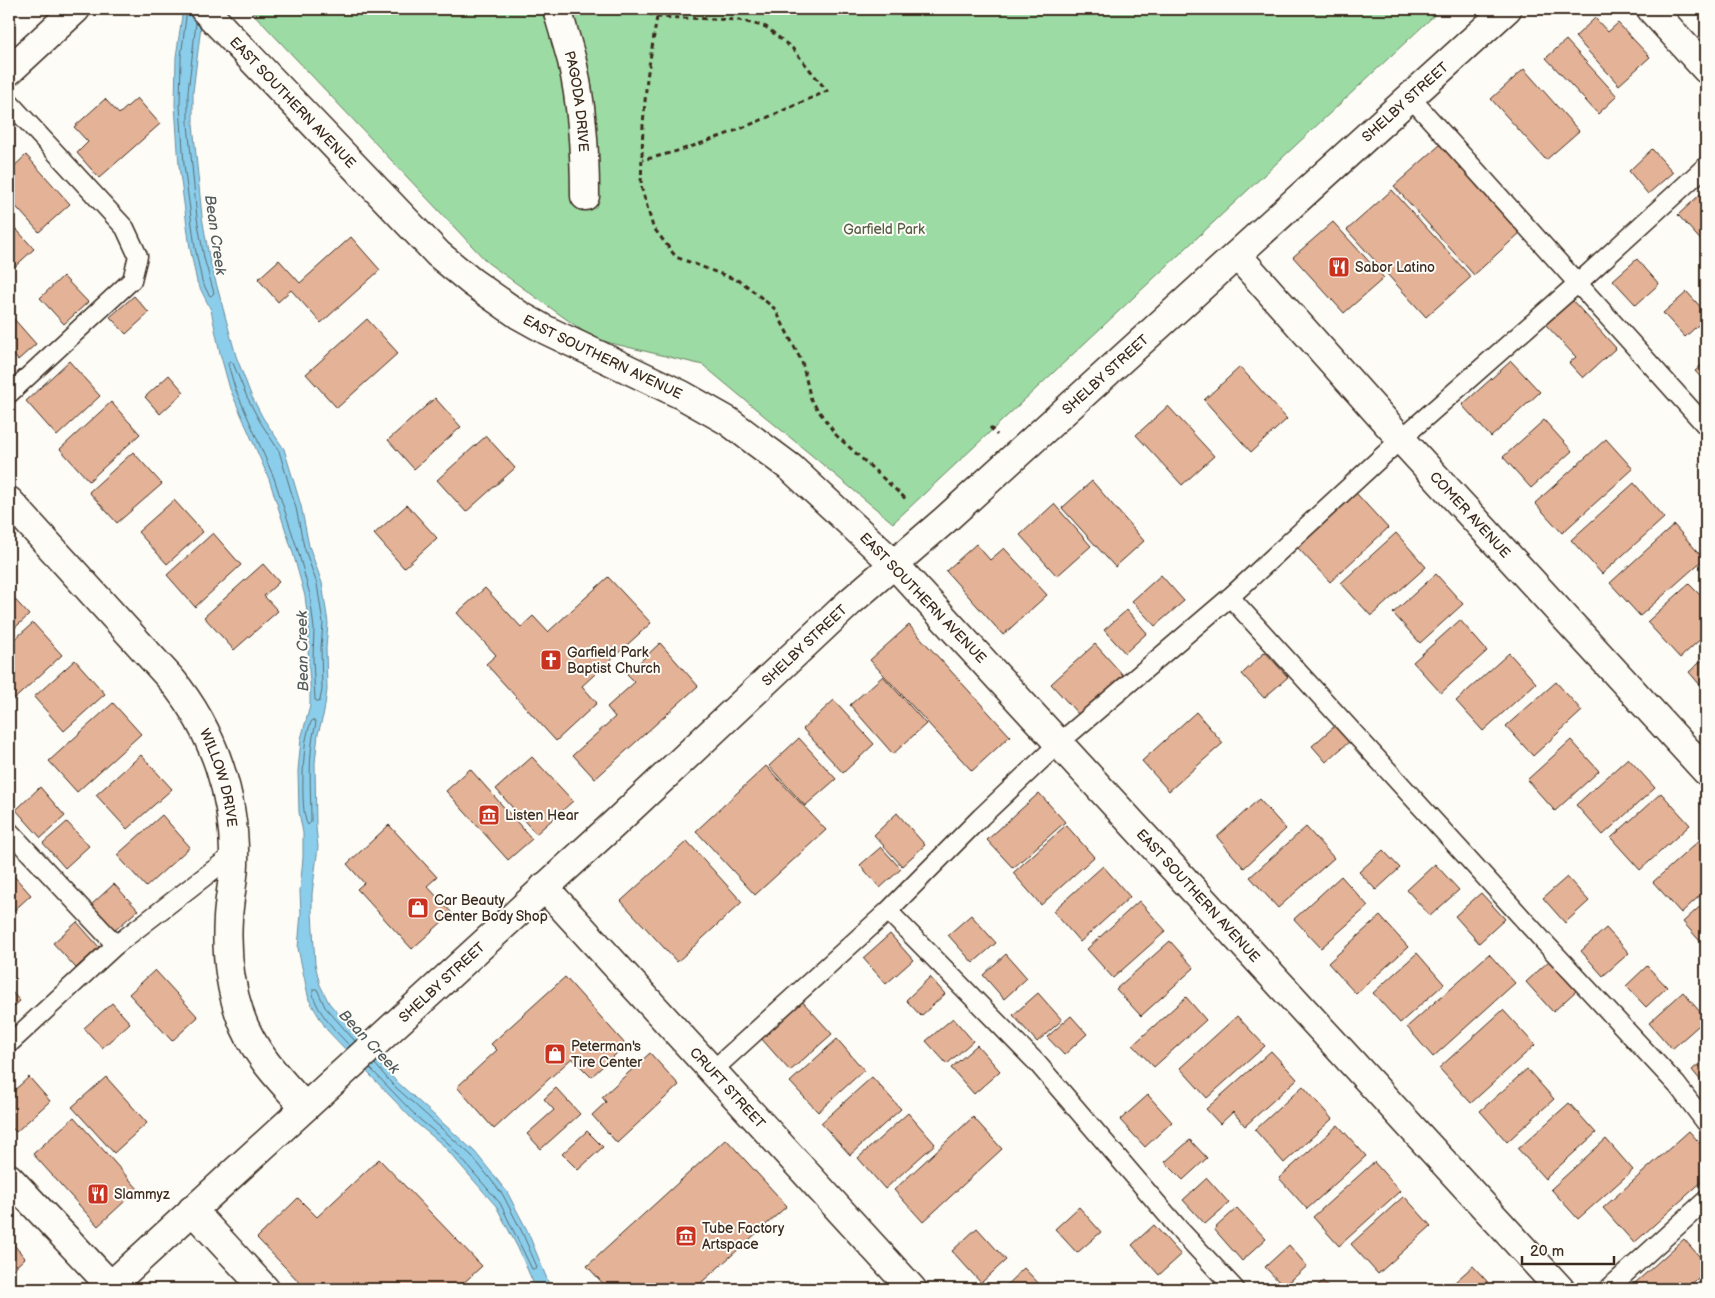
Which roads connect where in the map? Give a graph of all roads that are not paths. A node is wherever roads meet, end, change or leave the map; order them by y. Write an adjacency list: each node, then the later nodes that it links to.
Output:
1 (76, 9): 7 (street)
2 (204, 9): 18 (street, EAST SOUTHERN AVENUE)
3 (556, 9): 11 (street, PAGODA DRIVE)
4 (1506, 9): 8 (street, SHELBY STREET)
5 (1651, 9): 6 (street)
6 (1706, 70)
7 (9, 71)
8 (1410, 97): 12 (street, SHELBY STREET); 13 (lane)
9 (9, 102): 14 (lane)
10 (1706, 166): 13 (lane)
11 (585, 196)
12 (1237, 255): 16 (street, COMER AVENUE); 18 (street, SHELBY STREET)
13 (1578, 283): 15 (lane); 16 (lane)
14 (9, 394)
15 (1706, 426)
16 (1401, 439): 19 (lane); 21 (street, COMER AVENUE)
17 (9, 501): 23 (street, WILLOW DRIVE)
18 (894, 564): 20 (street, EAST SOUTHERN AVENUE); 24 (street, SHELBY STREET)
19 (1230, 597): 20 (lane); 30 (lane)
20 (1059, 743): 25 (lane); 38 (street, EAST SOUTHERN AVENUE)
21 (1706, 771)
22 (9, 831): 26 (lane)
23 (234, 854): 26 (lane); 29 (street, WILLOW DRIVE)
24 (544, 887): 28 (street, CRUFT STREET); 29 (street, SHELBY STREET)
25 (888, 911): 28 (lane); 37 (lane)
26 (116, 945): 27 (lane)
27 (9, 1044)
28 (712, 1071): 36 (street, CRUFT STREET)
29 (305, 1107): 33 (street, SHELBY STREET)
30 (1706, 1123)
31 (9, 1178): 34 (street)
32 (1706, 1200): 39 (lane)
33 (192, 1210): 34 (street, SHELBY STREET); 35 (street)
34 (109, 1288)
35 (265, 1289)
36 (912, 1289)
37 (1235, 1289)
38 (1560, 1289)
39 (1608, 1289)

